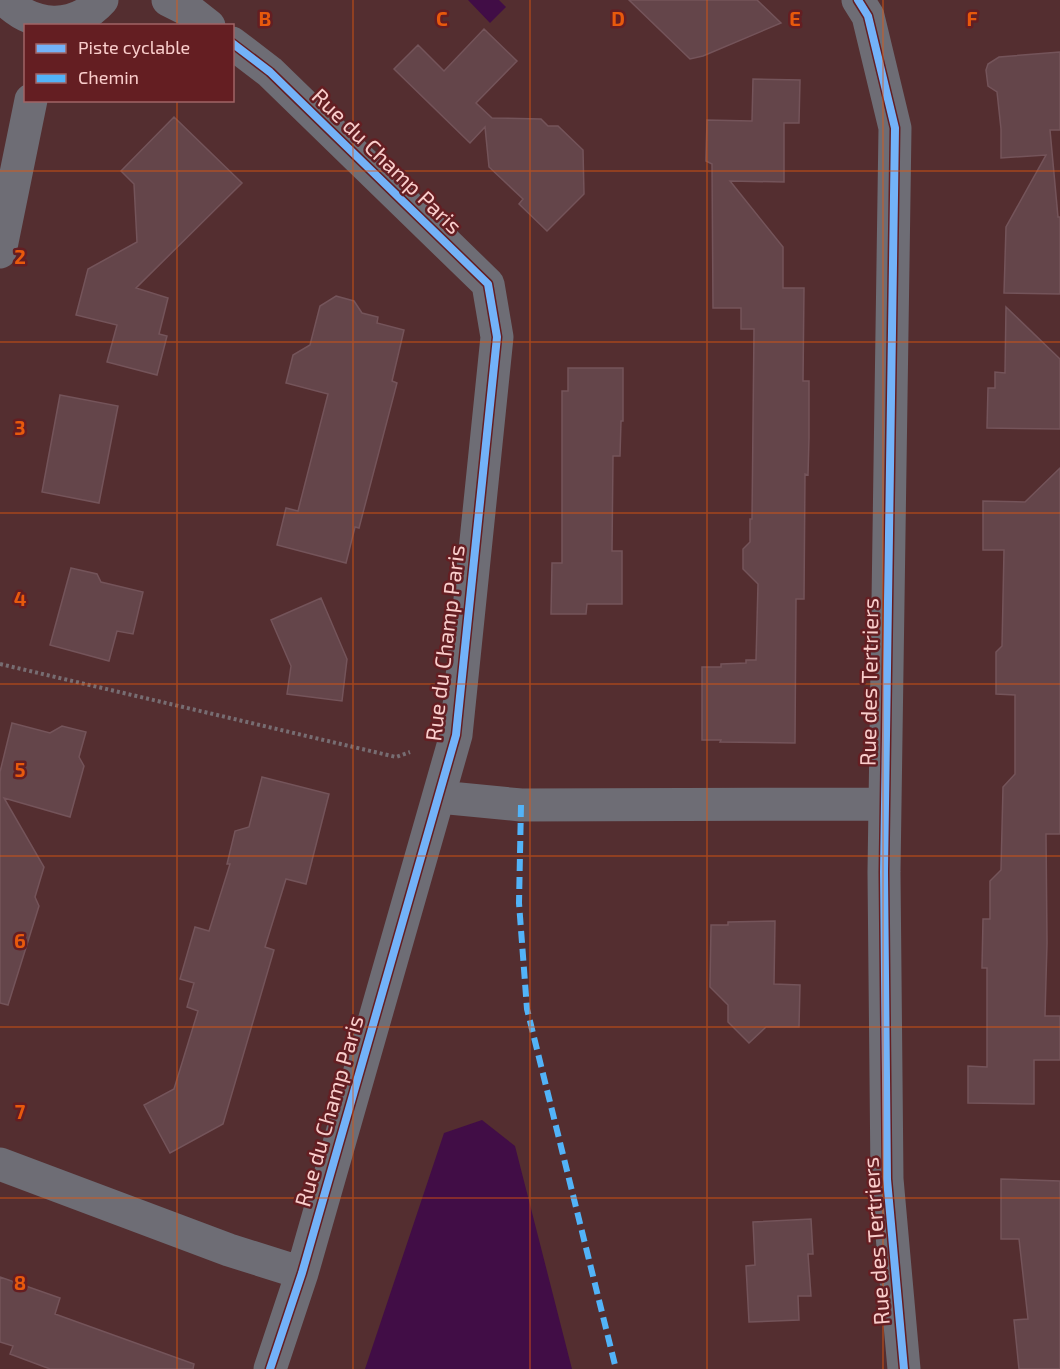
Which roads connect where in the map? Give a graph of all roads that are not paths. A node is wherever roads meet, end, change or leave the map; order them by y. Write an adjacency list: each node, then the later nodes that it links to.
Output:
1 (4, 0): 5 (street)
2 (102, 0): 5 (street)
3 (168, 0): 6 (street)
4 (858, 0): 11 (street, Rue des Tertriers)
5 (54, 24)
6 (206, 24)
7 (234, 45): 10 (street, Rue du Champ Paris)
8 (31, 102): 9 (street)
9 (0, 252)
10 (439, 796): 11 (street); 13 (street, Rue du Champ Paris)
11 (885, 804): 15 (street, Rue des Tertriers)
12 (0, 1164): 13 (street)
13 (302, 1273): 14 (street, Rue du Champ Paris)
14 (270, 1369)
15 (904, 1369)

